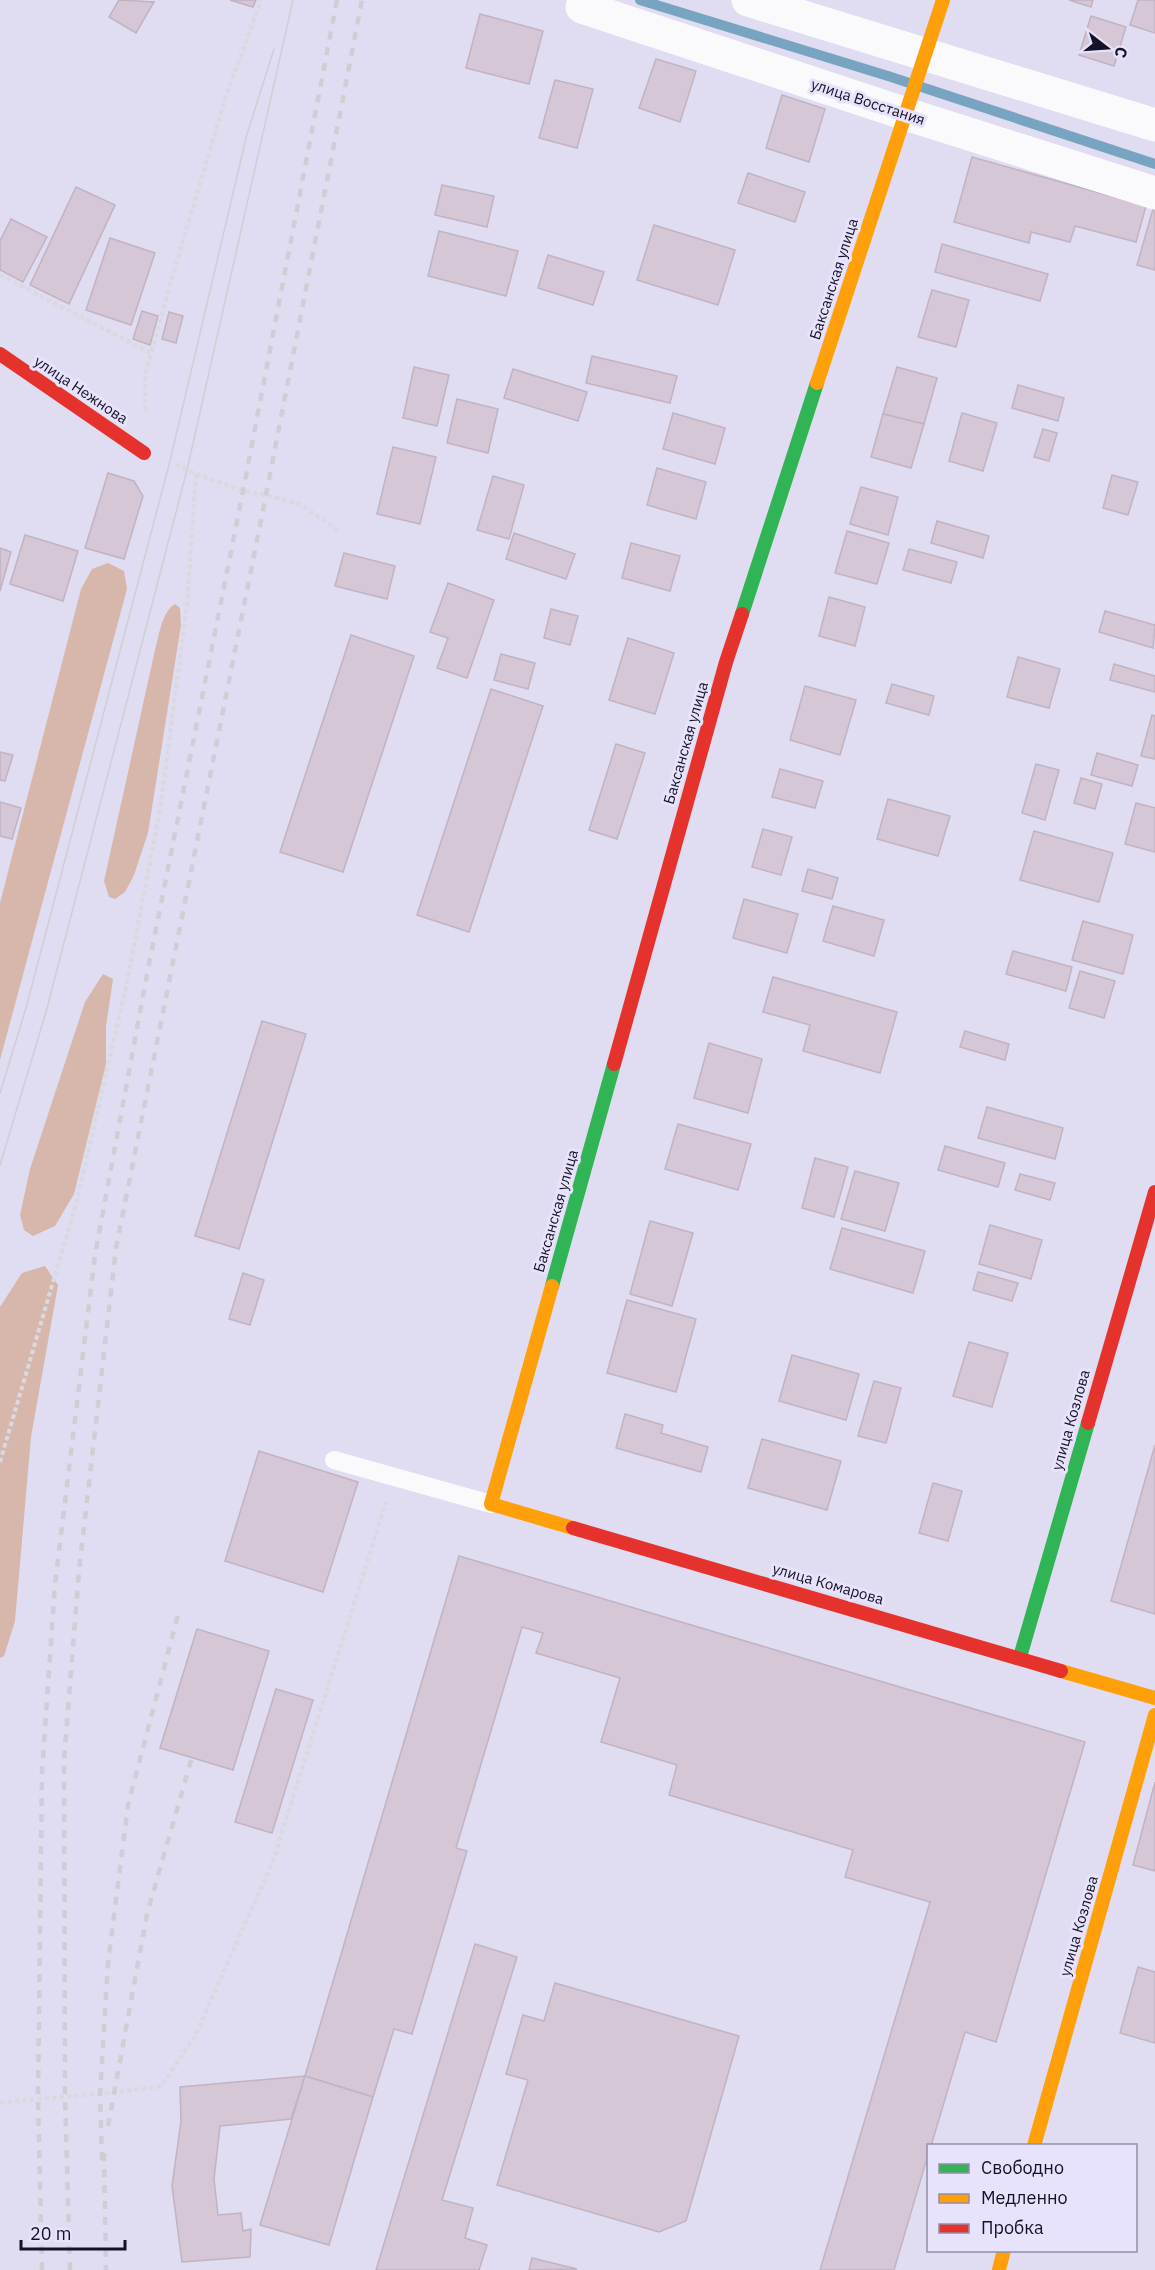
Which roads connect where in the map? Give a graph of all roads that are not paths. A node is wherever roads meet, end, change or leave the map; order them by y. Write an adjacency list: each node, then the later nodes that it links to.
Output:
1 (748, 0): 4 (street)
2 (943, 0): 4 (street, Баксанская улица)
3 (582, 7): 5 (street, улица Восстания)
4 (922, 58): 5 (street, Баксанская улица); 6 (street)
5 (906, 111): 7 (street, улица Восстания); 12 (street, Баксанская улица)
6 (1155, 125)
7 (1155, 193)
8 (0, 354): 9 (street, улица Нежнова)
9 (144, 453)
10 (1155, 1192): 13 (street, улица Козлова)
11 (334, 1460): 12 (lane)
12 (491, 1504): 13 (street, улица Комарова)
13 (1020, 1657): 14 (street, улица Комарова)
14 (1155, 1698)
15 (1155, 1716): 16 (street, улица Козлова)
16 (1034, 2144)
17 (1004, 2252): 18 (street)
18 (999, 2270)

